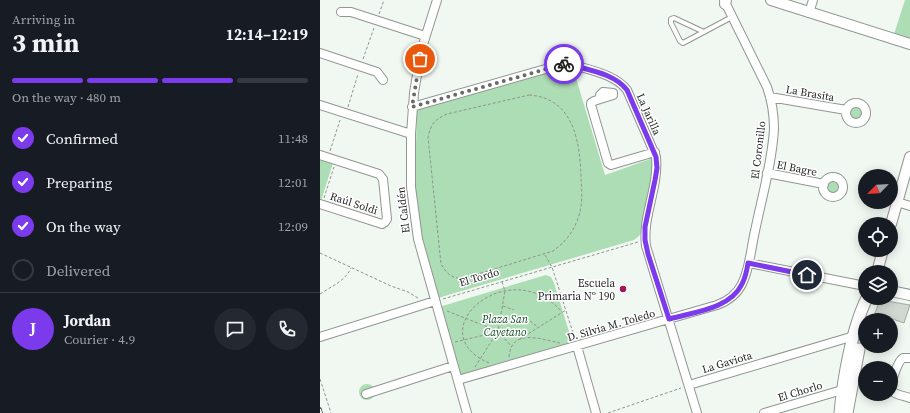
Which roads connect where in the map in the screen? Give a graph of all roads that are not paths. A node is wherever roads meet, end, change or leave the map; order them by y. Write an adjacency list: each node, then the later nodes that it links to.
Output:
1 (437, 0): 9 (street, El Caldén)
2 (771, 0): 6 (street)
3 (813, 0): 6 (street)
4 (725, 1): 7 (street, El Coronillo)
5 (341, 12): 9 (street)
6 (809, 13): 10 (street)
7 (732, 17): 8 (lane); 13 (street, El Coronillo)
8 (704, 32): 8 (lane)
9 (425, 36): 16 (street, El Caldén)
10 (910, 44)
11 (320, 53): 12 (street)
12 (383, 80)
13 (770, 97): 17 (street, La Brasita); 22 (street, El Coronillo)
14 (600, 99): 19 (street)
15 (320, 104): 18 (street)
16 (412, 107): 18 (street, El Caldén); 19 (street, La Jarilla)
17 (846, 110)
18 (411, 134): 31 (street, El Caldén)
19 (655, 152): 33 (street, La Jarilla)
20 (324, 156): 25 (street, Raúl Soldi)
21 (910, 158): 24 (street)
22 (767, 173): 23 (street, El Bagre); 27 (street, El Coronillo)
23 (824, 184)
24 (898, 202): 26 (street)
25 (321, 204)
26 (910, 206)
27 (748, 263): 28 (street); 33 (street, D. Silvia M. Toledo)
28 (858, 285)
29 (898, 292): 30 (street)
30 (910, 295)
31 (435, 304): 35 (street); 40 (street, El Caldén)
32 (865, 305): 34 (main road)
33 (669, 319): 36 (street, D. Silvia M. Toledo); 42 (street, La Jarilla)
34 (854, 336): 42 (street, La Gaviota); 43 (main road)
35 (320, 337)
36 (577, 346): 41 (street, D. Silvia M. Toledo); 48 (street)
37 (858, 352): 52 (main road)
38 (910, 358): 39 (street)
39 (898, 363)
40 (453, 366): 41 (street, El Caldén); 44 (street)
41 (458, 380): 47 (street, El Caldén)
42 (689, 385): 49 (street, La Jarilla)
43 (842, 390): 50 (street, El Chorlo); 51 (main road)
44 (366, 394)
45 (898, 394): 46 (street)
46 (910, 398)
47 (467, 413)
48 (596, 413)
49 (698, 413)
50 (764, 413)
51 (840, 413)
52 (847, 413)

